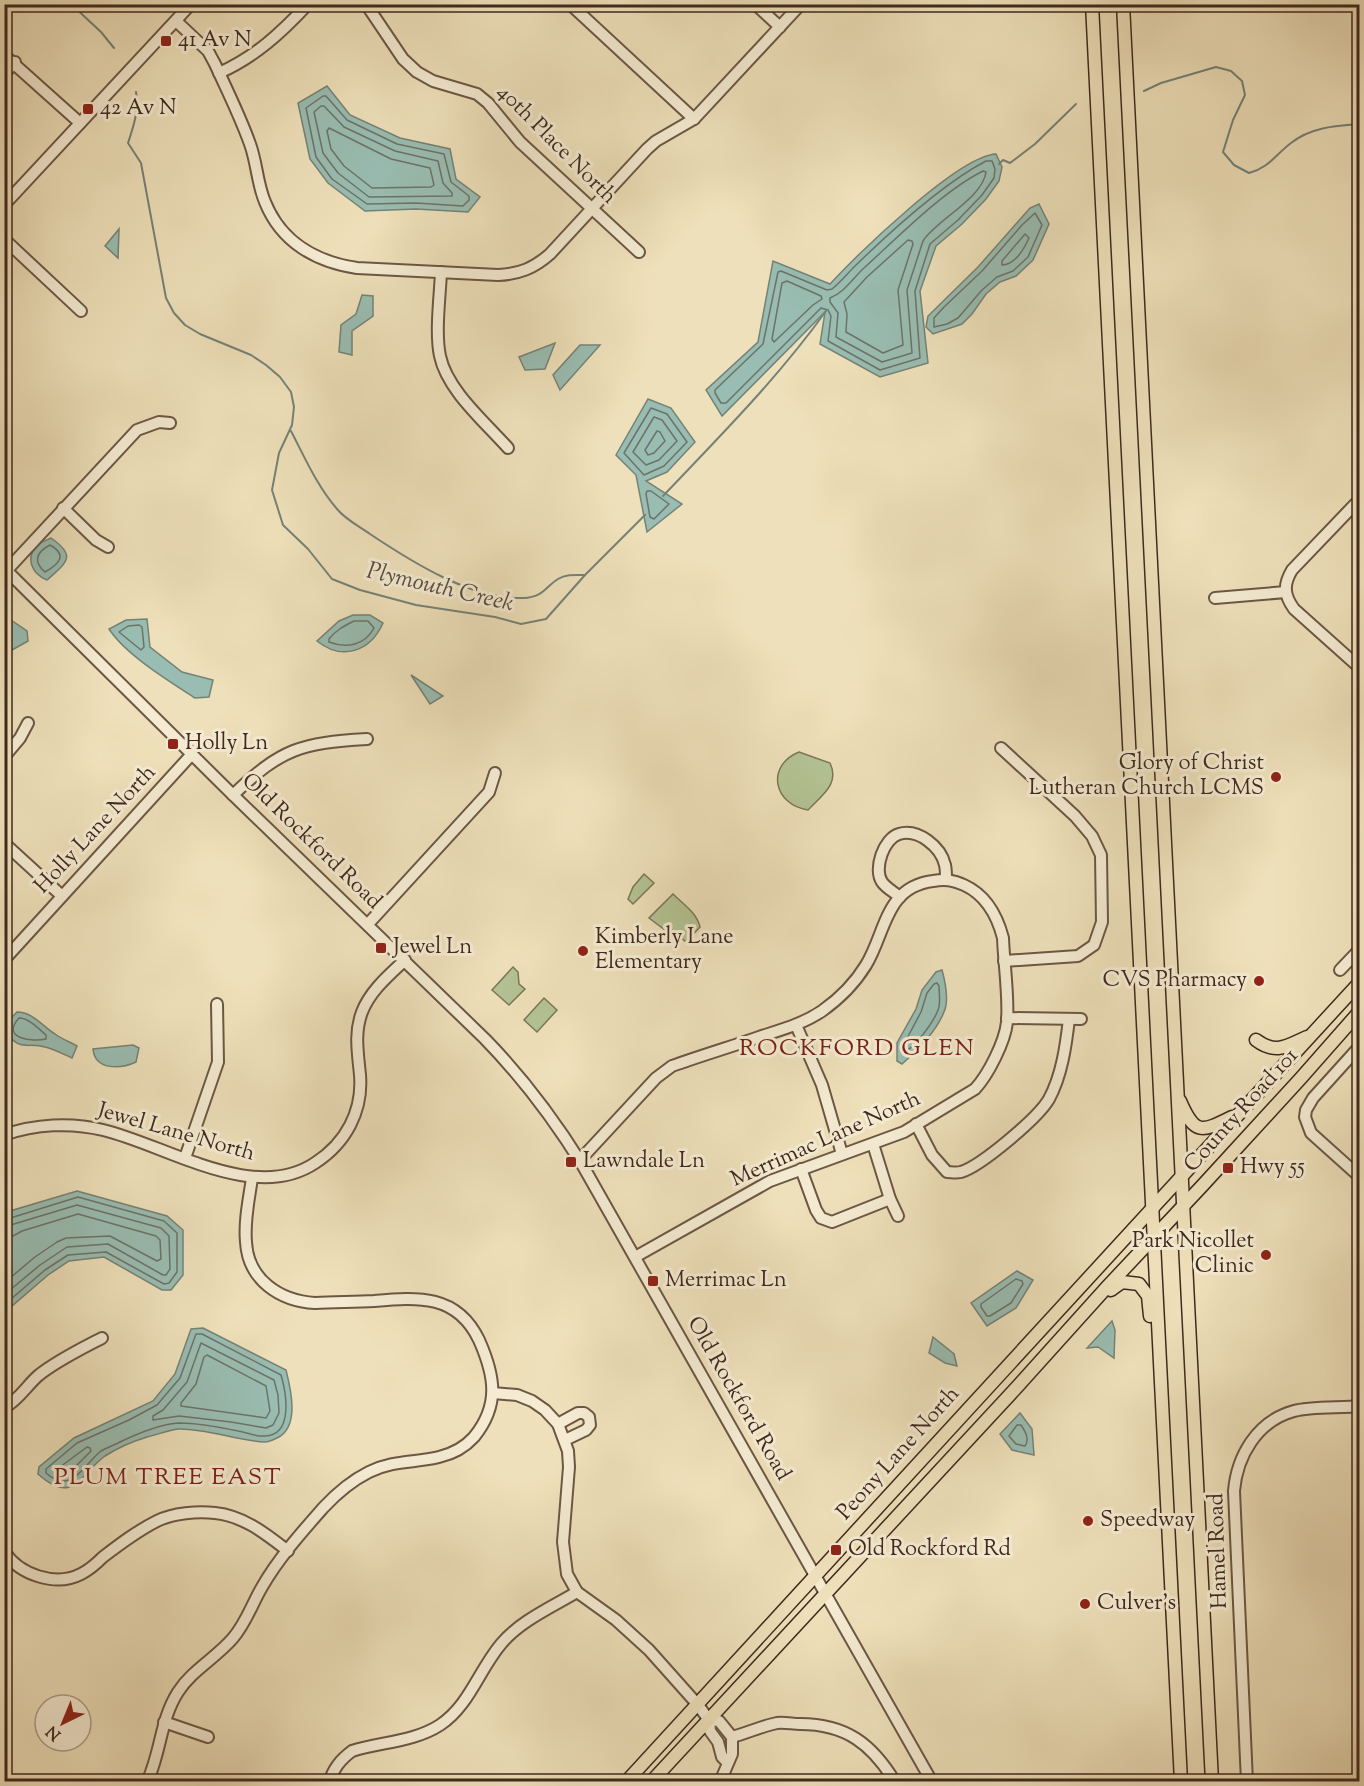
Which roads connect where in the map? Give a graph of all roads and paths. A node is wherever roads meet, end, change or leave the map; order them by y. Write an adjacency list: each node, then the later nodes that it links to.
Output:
1 (191, 4): 9 (street)
2 (308, 4): 13 (street)
3 (366, 4): 18 (street, 40th Place North)
4 (570, 4): 15 (street)
5 (755, 4): 10 (street)
6 (801, 4): 10 (street)
7 (1092, 4): 72 (main road)
8 (1123, 4): 59 (main road)
9 (176, 21): 13 (street); 16 (street)
10 (780, 27): 15 (street)
11 (4, 55): 12 (street)
12 (15, 63): 14 (street); 16 (street)
13 (219, 73): 21 (street)
14 (4, 74)
15 (694, 119): 18 (street)
16 (80, 123): 17 (street)
17 (4, 205)
18 (592, 209): 20 (street, 40th Place North); 21 (street)
19 (4, 238): 22 (street)
20 (639, 252)
21 (441, 272): 24 (street)
22 (81, 311)
23 (170, 423): 26 (street)
24 (508, 448)
25 (1359, 499): 29 (street)
26 (63, 508): 27 (street); 28 (street)
27 (108, 547)
28 (6, 569): 35 (street, Old Rockford Road)
29 (1286, 591): 30 (street); 31 (street)
30 (1215, 598)
31 (1359, 668)
32 (28, 723): 36 (street)
33 (367, 739): 38 (street)
34 (1001, 748): 47 (street)
35 (192, 754): 38 (street, Old Rockford Road); 41 (street, Holly Lane North)
36 (4, 757)
37 (495, 773): 43 (street)
38 (233, 795): 43 (street, Old Rockford Road)
39 (4, 843): 41 (street)
40 (946, 879): 42 (street); 42 (street); 47 (street, Merrimac Lane North)
41 (62, 896): 45 (street, Holly Lane North)
42 (900, 897): 55 (street)
43 (368, 924): 46 (street, Old Rockford Road)
44 (1359, 949): 48 (street)
45 (4, 960)
46 (405, 960): 66 (street, Old Rockford Road); 70 (street, Jewel Lane North)
47 (1004, 961): 52 (street, Merrimac Lane North)
48 (1340, 970)
49 (1359, 982): 56 (main road, County Road 101)
50 (217, 1004): 65 (street)
51 (1359, 1011): 73 (main road, County Road 101)
52 (1007, 1018): 53 (street); 61 (street, Merrimac Lane North)
53 (1069, 1019): 54 (street); 61 (street)
54 (1081, 1019)
55 (796, 1025): 64 (street); 66 (street)
56 (1311, 1035): 57 (main road); 60 (main road, County Road 101)
57 (1256, 1040)
58 (1359, 1046): 69 (street, County Road 101)
59 (1177, 1093): 60 (main road); 68 (main road)
60 (1239, 1114): 68 (main road, County Road 101)
61 (916, 1124): 63 (street, Merrimac Lane North)
62 (4, 1135): 65 (street, Jewel Lane North)
63 (873, 1143): 64 (street, Merrimac Lane North); 71 (street)
64 (842, 1154): 67 (street, Merrimac Lane North)
65 (185, 1158): 70 (street, Jewel Lane North)
66 (580, 1160): 76 (street, Old Rockford Road)
67 (801, 1169): 71 (street); 76 (street, Merrimac Lane North)
68 (1181, 1176): 72 (main road, County Road 101); 73 (main road)
69 (1359, 1177)
70 (252, 1178): 79 (street)
71 (890, 1199): 74 (street)
72 (1152, 1206): 75 (main road); 87 (main road, Peony Lane North)
73 (1183, 1207): 75 (main road, County Road 101); 104 (main road)
74 (898, 1216)
75 (1154, 1237): 78 (main road, Peony Lane North); 80 (main road)
76 (635, 1257): 87 (street, Old Rockford Road)
77 (102, 1338): 82 (street)
78 (1047, 1354): 80 (main road); 89 (main road, Peony Lane North)
79 (493, 1393): 83 (street); 86 (street)
80 (1162, 1406): 103 (main road)
81 (1359, 1406): 105 (street, Hamel Road)
82 (4, 1408)
83 (558, 1424): 84 (street); 84 (street)
84 (565, 1440): 88 (street)
85 (4, 1551): 86 (street)
86 (288, 1551): 92 (street)
87 (816, 1576): 89 (street, Old Rockford Road); 90 (main road, Peony Lane North)
88 (577, 1592): 90 (street); 97 (street)
89 (825, 1592): 91 (main road, Peony Lane North); 102 (street, Old Rockford Road)
90 (698, 1705): 91 (street); 98 (main road, Peony Lane North)
91 (709, 1720): 94 (street); 95 (street); 99 (main road, Peony Lane North)
92 (164, 1722): 93 (street); 96 (street)
93 (208, 1737)
94 (732, 1737): 95 (street); 101 (street)
95 (727, 1762): 100 (street)
96 (147, 1782)
97 (330, 1782)
98 (626, 1782)
99 (651, 1782)
100 (720, 1782)
101 (895, 1782)
102 (932, 1782)
103 (1180, 1782)
104 (1212, 1782)
105 (1247, 1782)

